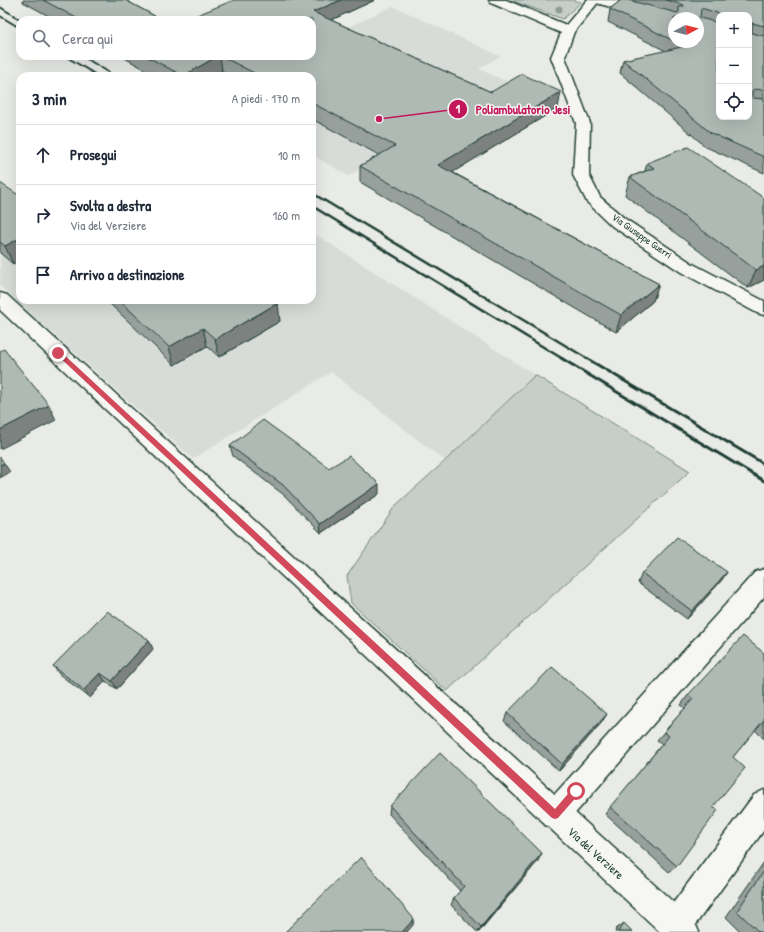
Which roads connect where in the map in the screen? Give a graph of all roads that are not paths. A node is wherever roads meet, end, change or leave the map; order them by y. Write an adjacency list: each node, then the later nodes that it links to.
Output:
1 (495, 0): 5 (street)
2 (594, 0): 5 (street, Via Giuseppe Guerri)
3 (600, 0): 4 (street)
4 (668, 18)
5 (568, 31): 7 (street, Via Giuseppe Guerri)
6 (0, 299): 10 (street, Via del Verziere)
7 (764, 309)
8 (764, 580): 10 (street)
9 (764, 805): 11 (street)
10 (555, 815): 11 (street, Via del Verziere)
11 (680, 928)

